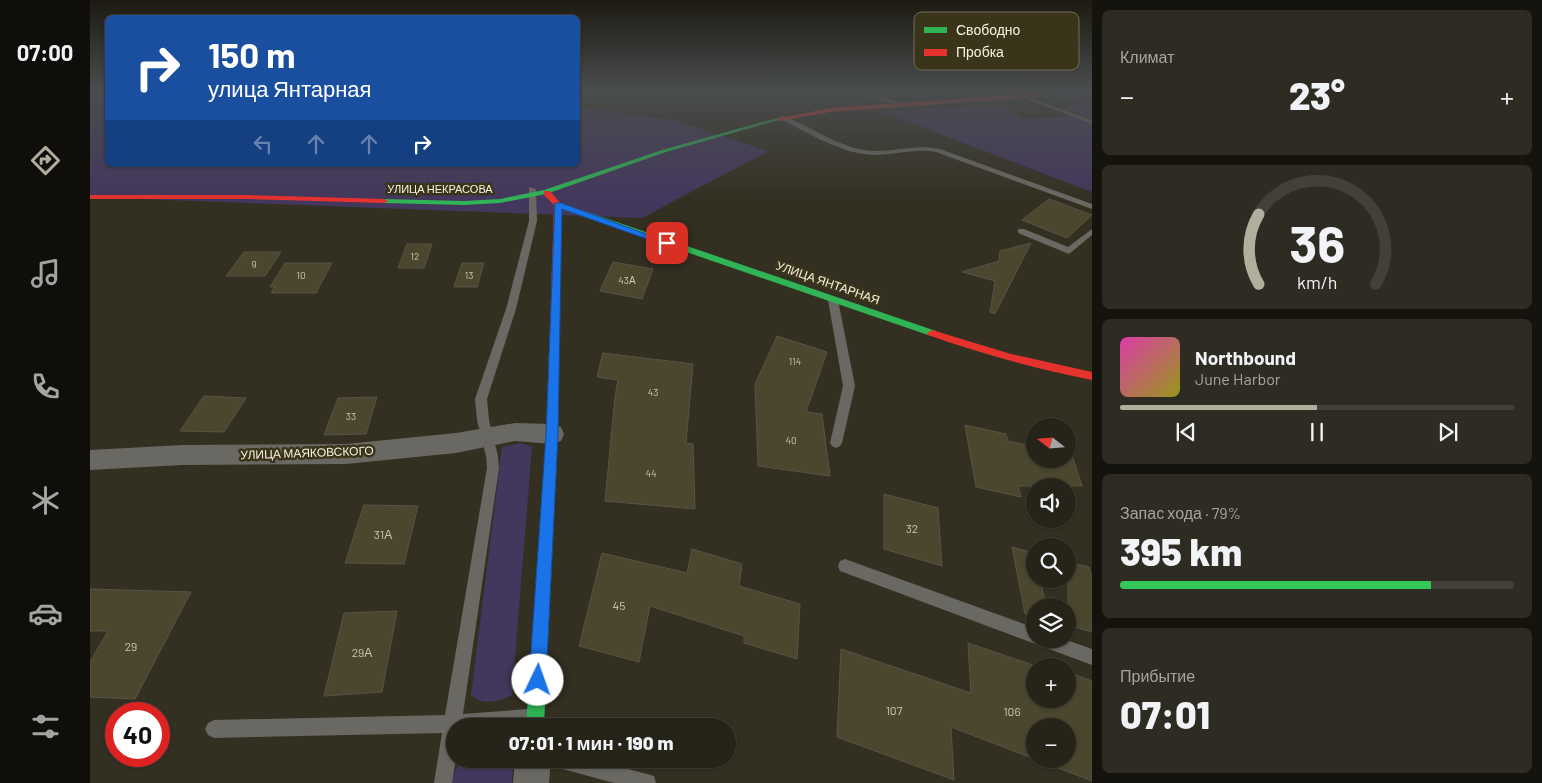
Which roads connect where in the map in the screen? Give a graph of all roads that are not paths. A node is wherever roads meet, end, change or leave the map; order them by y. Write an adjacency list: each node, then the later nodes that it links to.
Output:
1 (751, 127): 4 (street, УЛИЦА НЕКРАСОВА)
2 (802, 127): 7 (lane)
3 (532, 192): 4 (street, УЛИЦА НЕКРАСОВА); 5 (street, УЛИЦА НЕКРАСОВА); 13 (lane)
4 (546, 192): 6 (street)
5 (90, 197)
6 (558, 205): 10 (street, УЛИЦА ЯНТАРНАЯ); 12 (street)
7 (1092, 207)
8 (1021, 231): 9 (lane)
9 (1092, 231)
10 (833, 300): 11 (street, УЛИЦА ЯНТАРНАЯ); 14 (lane)
11 (1092, 376)
12 (552, 434): 13 (street, УЛИЦА МАЯКОВСКОГО); 21 (street)
13 (487, 438): 15 (street, УЛИЦА МАЯКОВСКОГО); 20 (lane)
14 (836, 443)
15 (90, 460)
16 (845, 566): 17 (lane)
17 (1026, 633)
18 (1068, 648): 19 (lane)
19 (1092, 657)
20 (453, 718)
21 (535, 718)
22 (446, 724): 23 (lane)
23 (214, 729)
24 (446, 763): 27 (lane)
25 (533, 768): 28 (street)
26 (592, 768): 29 (lane)
27 (443, 783)
28 (532, 783)
29 (647, 783)

